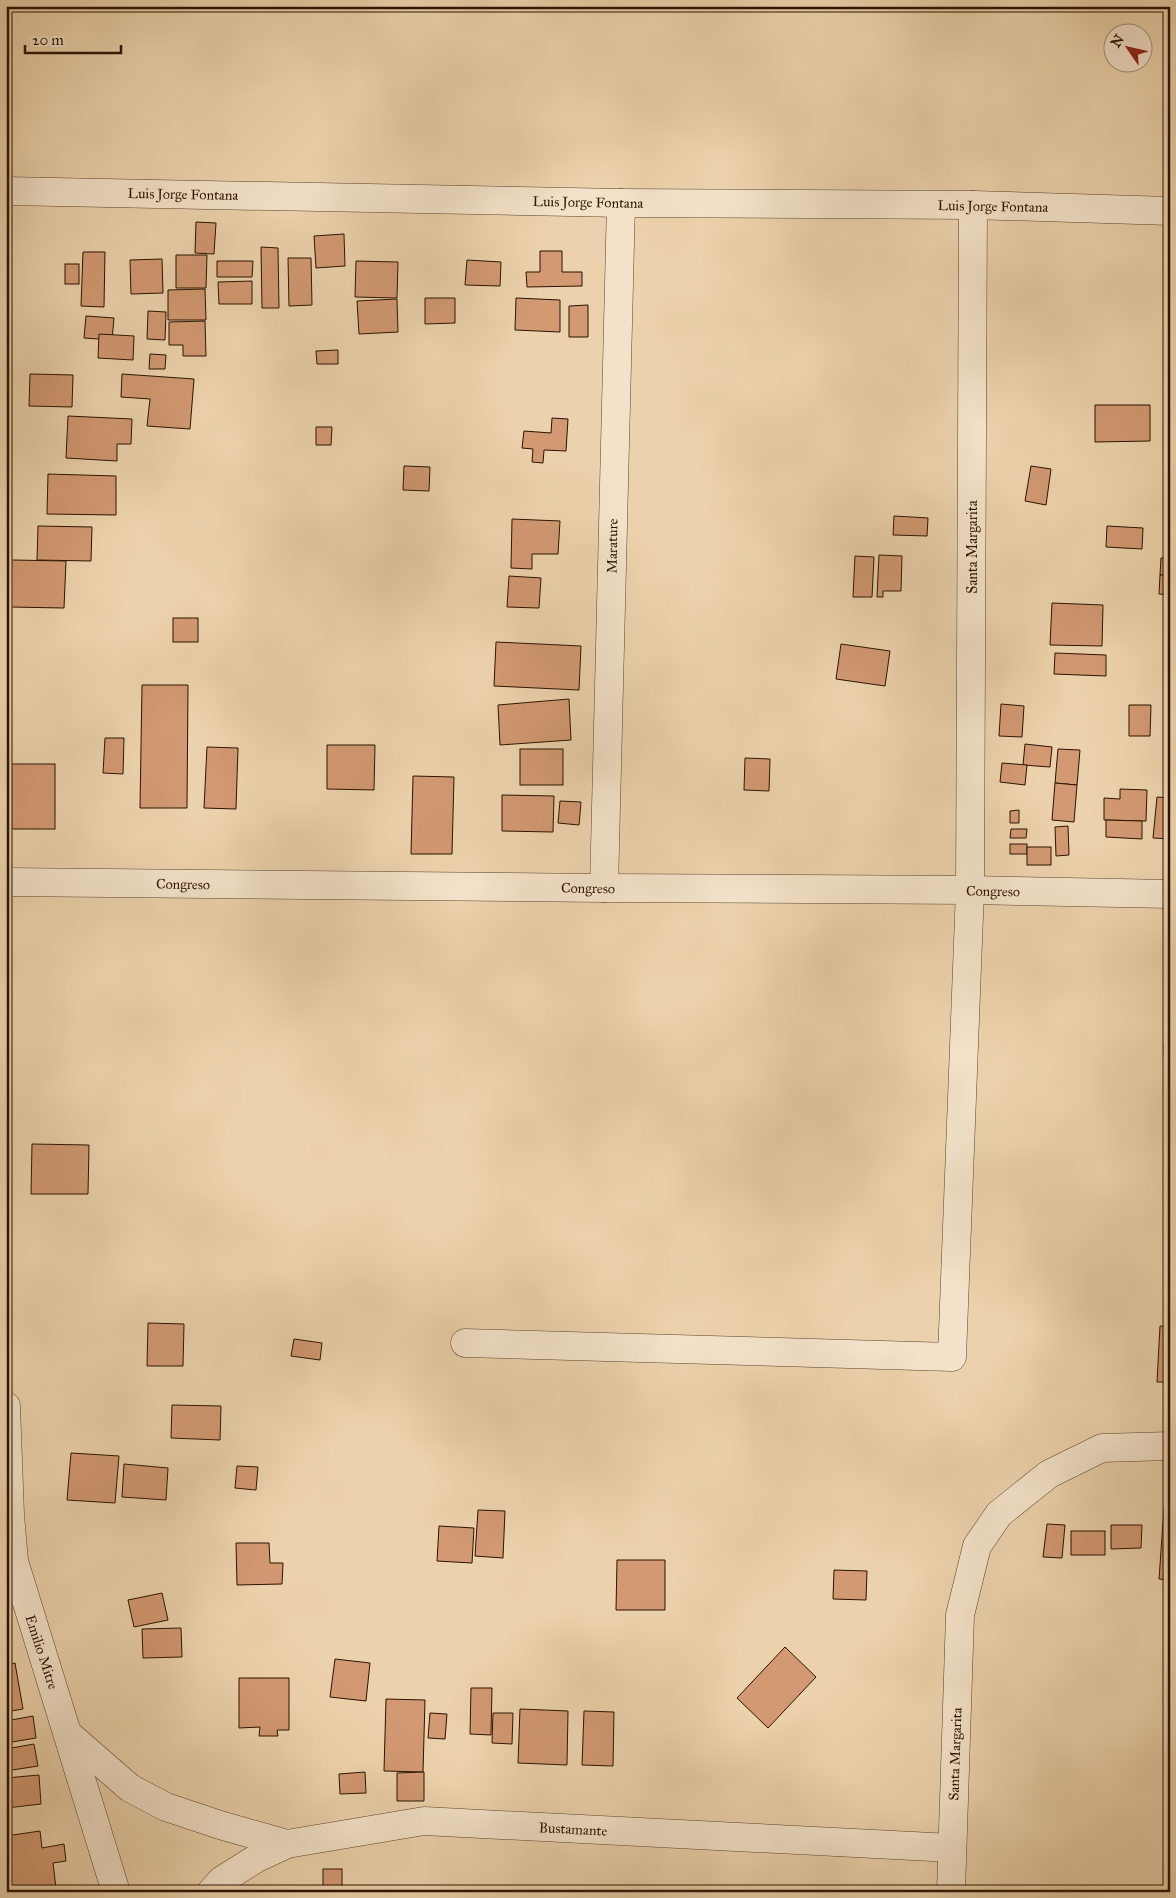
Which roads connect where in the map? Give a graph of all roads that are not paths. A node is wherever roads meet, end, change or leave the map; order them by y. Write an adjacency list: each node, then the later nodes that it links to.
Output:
1 (6, 190): 2 (street, Luis Jorge Fontana)
2 (621, 203): 3 (street, Luis Jorge Fontana); 6 (street, Marature)
3 (974, 205): 4 (street, Luis Jorge Fontana); 7 (street, Santa Margarita)
4 (1170, 211)
5 (6, 882): 6 (street, Congreso)
6 (604, 888): 7 (street, Congreso)
7 (970, 890): 8 (street, Congreso); 9 (street, Santa Margarita)
8 (1170, 894)
9 (465, 1344)
10 (6, 1406): 12 (street, Emilio Mitre)
11 (1170, 1446): 15 (street, Santa Margarita)
12 (8, 1515): 13 (street, Emilio Mitre)
13 (68, 1734): 14 (street); 16 (street, Emilio Mitre)
14 (287, 1844): 15 (street, Bustamante); 17 (street, Bustamante)
15 (952, 1848): 18 (street, Santa Margarita)
16 (116, 1892)
17 (211, 1892)
18 (951, 1892)

